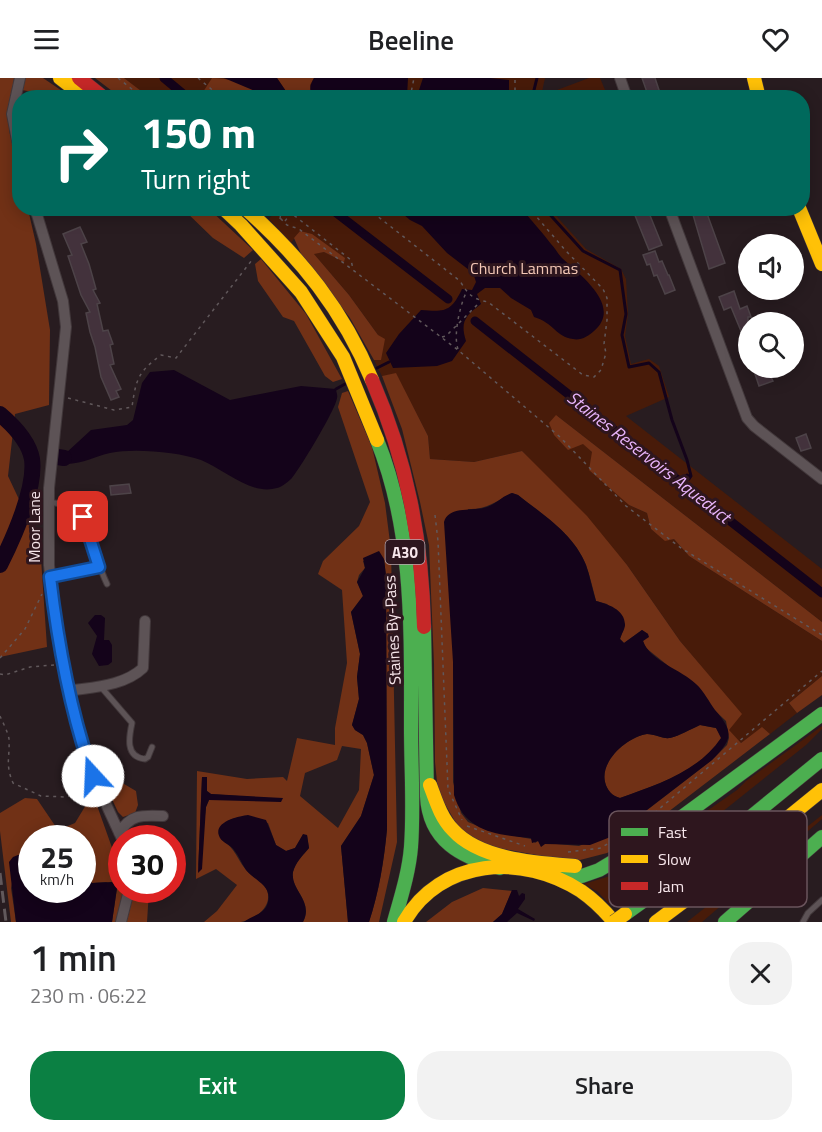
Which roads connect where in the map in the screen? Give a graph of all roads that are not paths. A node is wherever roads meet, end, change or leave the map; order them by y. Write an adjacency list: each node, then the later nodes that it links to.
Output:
1 (68, 79): 2 (main road); 3 (main road)
2 (78, 90)
3 (89, 90)
4 (37, 216): 11 (street, Moor Lane)
5 (231, 216): 42 (main road, Staines By-Pass / A30)
6 (253, 216): 21 (main road, Staines By-Pass / A30)
7 (672, 216): 10 (street)
8 (802, 216): 9 (main road)
9 (822, 264)
10 (822, 479)
11 (49, 502): 12 (lane); 13 (street, Moor Lane)
12 (99, 567): 13 (lane); 14 (lane)
13 (50, 577): 17 (street, Moor Lane)
14 (107, 584)
15 (145, 621): 16 (street)
16 (100, 686): 17 (street); 19 (lane)
17 (69, 691): 27 (street, Moor Lane)
18 (822, 714): 23 (main road, A30)
19 (152, 747)
20 (822, 759): 24 (main road)
21 (428, 779): 31 (main road, A30); 33 (main road, Staines By-Pass / A30)
22 (822, 790): 25 (main road)
23 (690, 811)
24 (758, 811)
25 (796, 811)
26 (163, 816): 28 (street)
27 (115, 825)
28 (125, 825)
29 (822, 837): 30 (main road)
30 (807, 850)
31 (609, 860)
32 (609, 864): 34 (main road, A30)
33 (500, 868): 34 (main road); 43 (main road)
34 (548, 875): 40 (main road)
35 (822, 900): 46 (lane)
36 (126, 903): 41 (street)
37 (635, 907): 40 (main road)
38 (676, 907): 44 (main road)
39 (742, 907): 45 (main road)
40 (618, 919)
41 (121, 922)
42 (394, 922)
43 (404, 922)
44 (656, 922)
45 (725, 922)
46 (803, 922)

